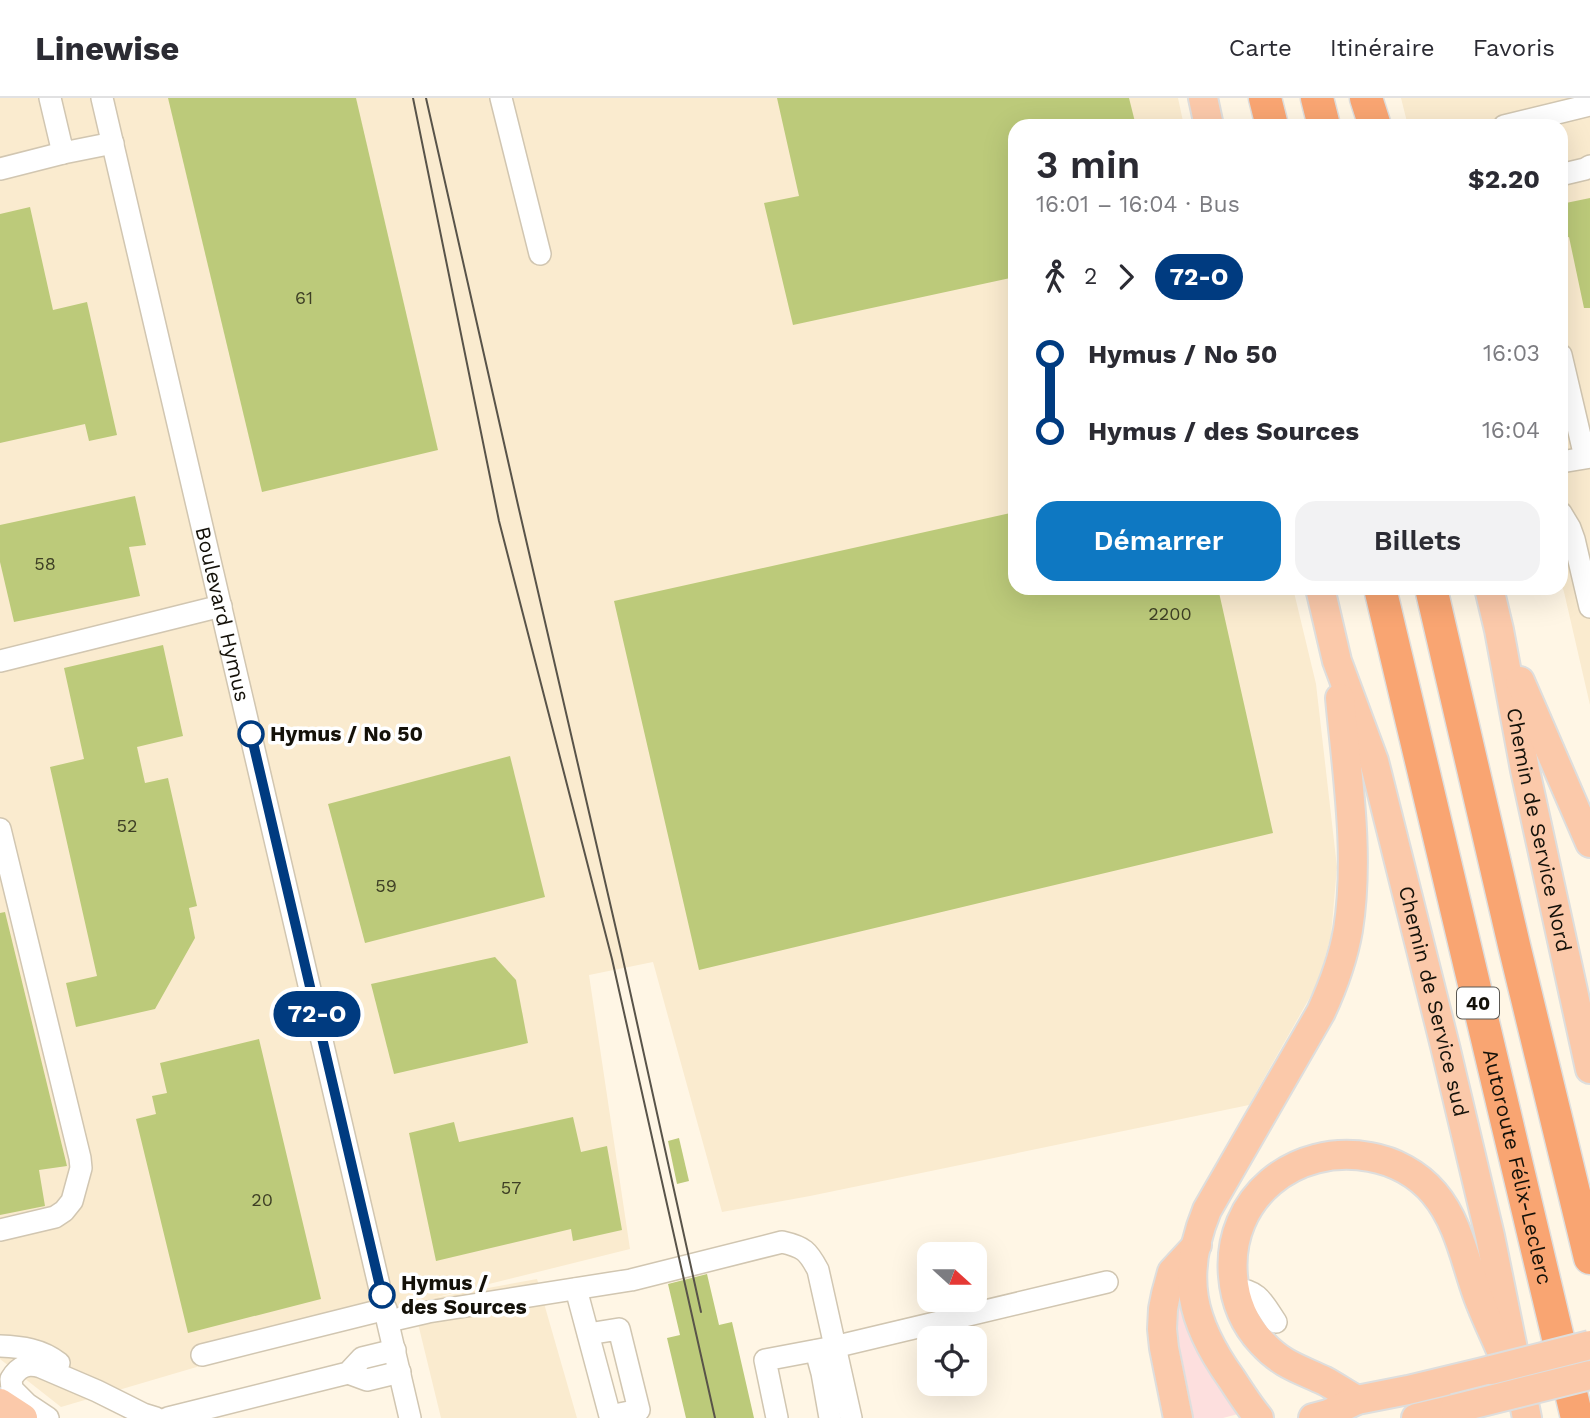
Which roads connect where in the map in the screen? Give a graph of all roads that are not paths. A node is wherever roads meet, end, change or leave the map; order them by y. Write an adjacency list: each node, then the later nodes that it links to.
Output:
1 (50, 98): 17 (street)
2 (102, 98): 16 (street, Boulevard Hymus)
3 (500, 98): 21 (street)
4 (1203, 98): 10 (main road)
5 (1265, 98): 11 (highway)
6 (1317, 98): 12 (highway)
7 (1366, 98): 13 (highway)
8 (1374, 98): 14 (main road)
9 (1590, 105): 15 (street)
10 (1208, 119)
11 (1270, 119)
12 (1322, 119)
13 (1374, 119)
14 (1376, 119)
15 (1533, 119)
16 (113, 143): 17 (street); 31 (street, Boulevard Hymus)
17 (63, 153): 19 (street)
18 (1590, 166): 20 (street)
19 (0, 169)
20 (1568, 173)
21 (540, 254)
22 (1568, 381): 23 (street)
23 (1588, 457): 24 (street)
24 (1568, 461)
25 (1568, 525): 26 (street)
26 (1586, 573): 32 (street)
27 (1322, 595): 35 (main road, Chemin de Service sud)
28 (1382, 595): 72 (highway, Autoroute Félix-Leclerc / 40)
29 (1433, 595): 41 (highway, 40)
30 (1491, 595): 33 (main road, Chemin de Service Nord)
31 (221, 607): 34 (street); 45 (street, Boulevard Hymus)
32 (1590, 607)
33 (1499, 630): 37 (main road); 38 (main road, Chemin de Service Nord)
34 (0, 661)
35 (1337, 661): 40 (main road); 59 (main road, Chemin de Service sud)
36 (0, 829): 39 (street)
37 (1590, 843)
38 (1590, 1069)
39 (0, 1230)
40 (1196, 1245): 68 (main road); 69 (main road)
41 (1590, 1258)
42 (1107, 1282): 50 (street)
43 (576, 1289): 45 (street); 47 (street); 50 (street)
44 (1234, 1289): 46 (street); 57 (main road); 59 (main road)
45 (387, 1315): 51 (street, Boulevard Hymus); 52 (street)
46 (1276, 1322)
47 (588, 1334)
48 (1590, 1345): 57 (main road, bridge)
49 (0, 1346): 56 (street)
50 (825, 1349): 65 (street); 66 (street); 67 (street)
51 (395, 1350): 53 (street, Boulevard Hymus); 54 (street)
52 (202, 1355)
53 (400, 1372): 54 (street); 64 (street, Boulevard Hymus)
54 (348, 1373): 63 (street)
55 (1590, 1375): 71 (main road, bridge)
56 (97, 1391): 61 (street); 62 (street)
57 (1357, 1400): 70 (main road)
58 (0, 1403): 60 (main road)
59 (1525, 1411)
60 (23, 1418)
61 (48, 1418)
62 (156, 1418)
63 (169, 1418)
64 (410, 1418)
65 (777, 1418)
66 (830, 1418)
67 (851, 1418)
68 (1178, 1418)
69 (1259, 1418)
70 (1313, 1418)
71 (1416, 1418)
72 (1577, 1418)

